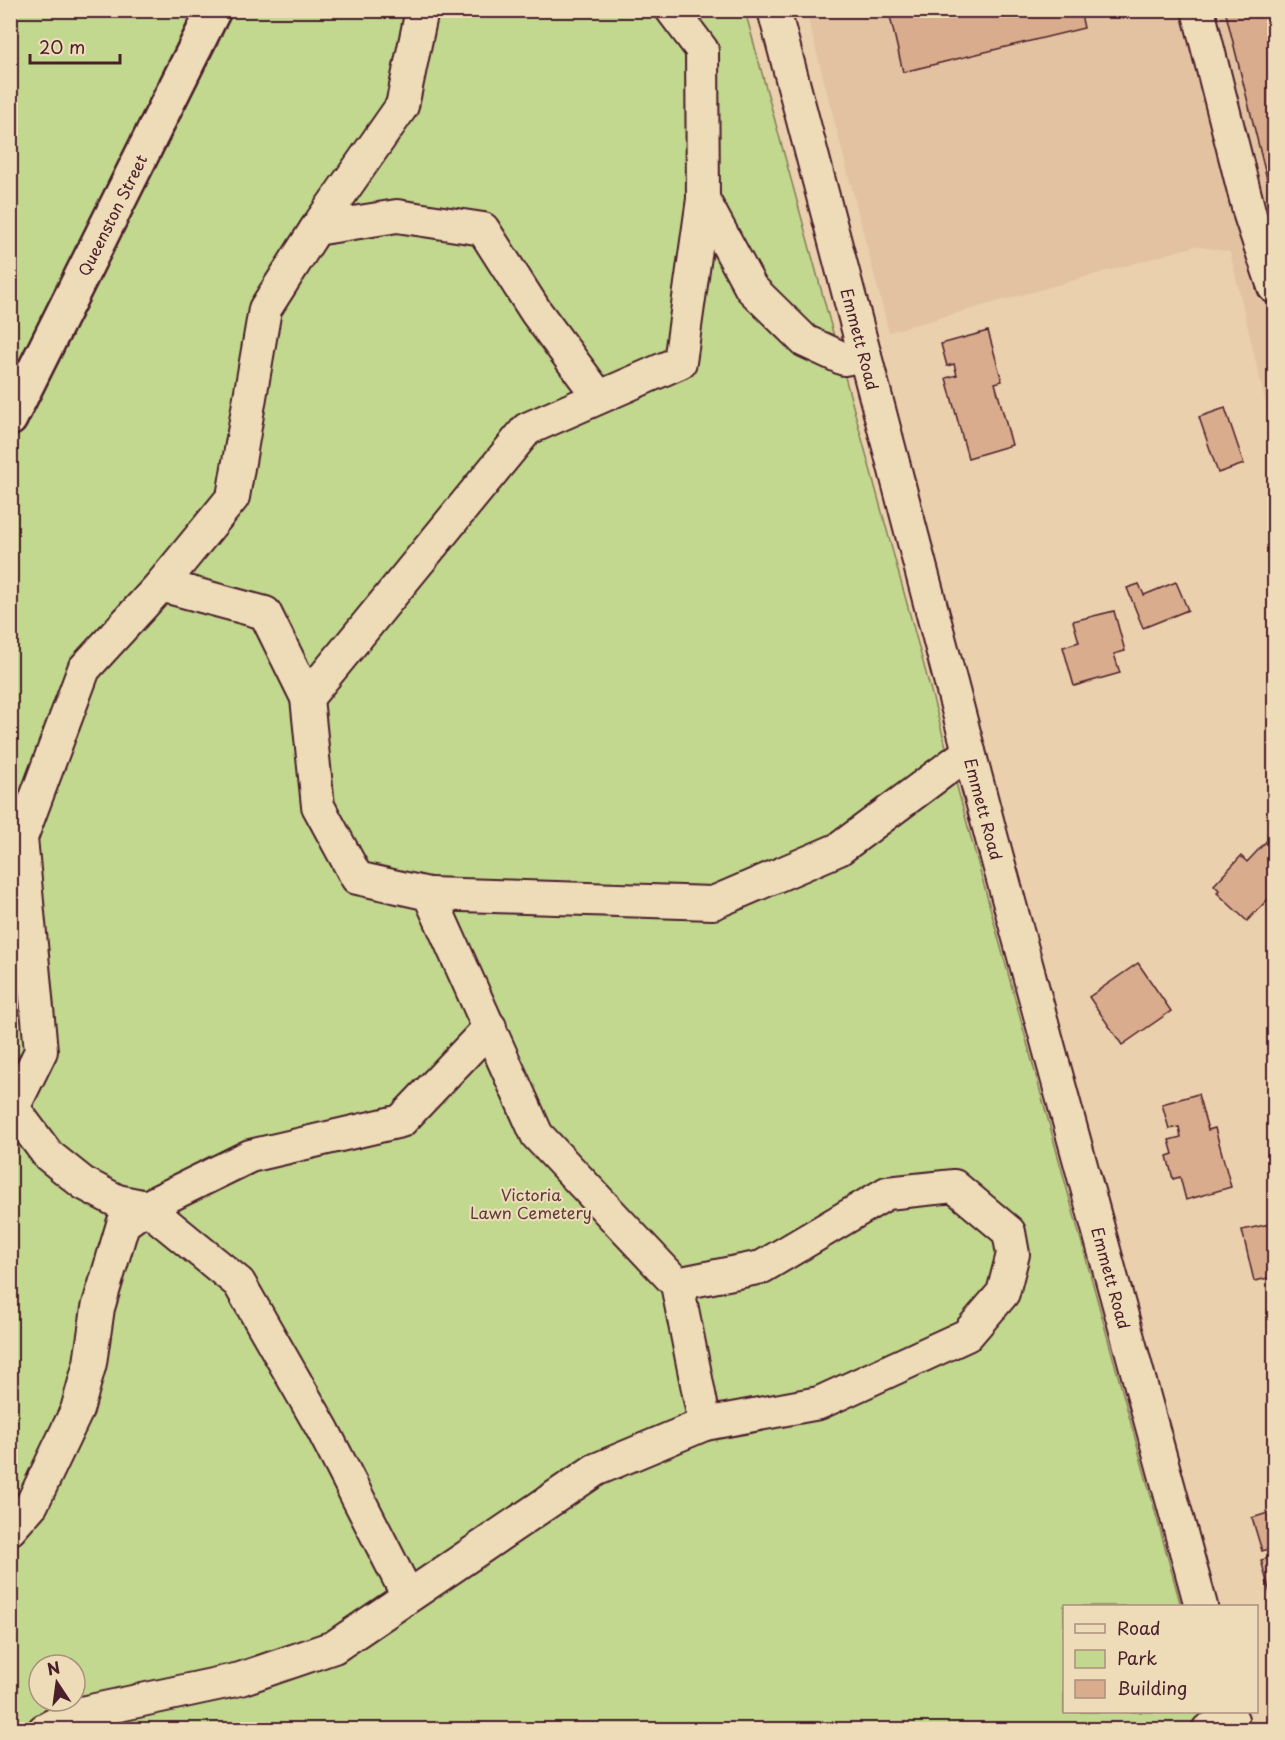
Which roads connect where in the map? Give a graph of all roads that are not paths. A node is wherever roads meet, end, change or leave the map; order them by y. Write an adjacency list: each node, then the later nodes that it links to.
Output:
1 (214, 10): 11 (main road, Queenston Street)
2 (422, 10): 7 (street)
3 (672, 10): 6 (street)
4 (774, 10): 9 (street, Emmett Road)
5 (1198, 10): 8 (street)
6 (703, 199): 9 (street); 10 (street)
7 (316, 229): 10 (street); 12 (street)
8 (1275, 287)
9 (865, 355): 14 (street, Emmett Road)
10 (599, 397): 13 (street)
11 (10, 419)
12 (161, 585): 13 (street); 17 (street)
13 (307, 698): 15 (street)
14 (969, 752): 15 (street); 23 (street, Emmett Road)
15 (429, 894): 16 (street)
16 (490, 1027): 18 (street); 19 (street)
17 (12, 1108): 18 (street)
18 (146, 1207): 21 (street); 22 (street)
19 (677, 1284): 20 (street); 20 (street)
20 (705, 1424): 22 (street)
21 (10, 1529)
22 (408, 1596): 24 (street)
23 (1201, 1605)
24 (44, 1730)

